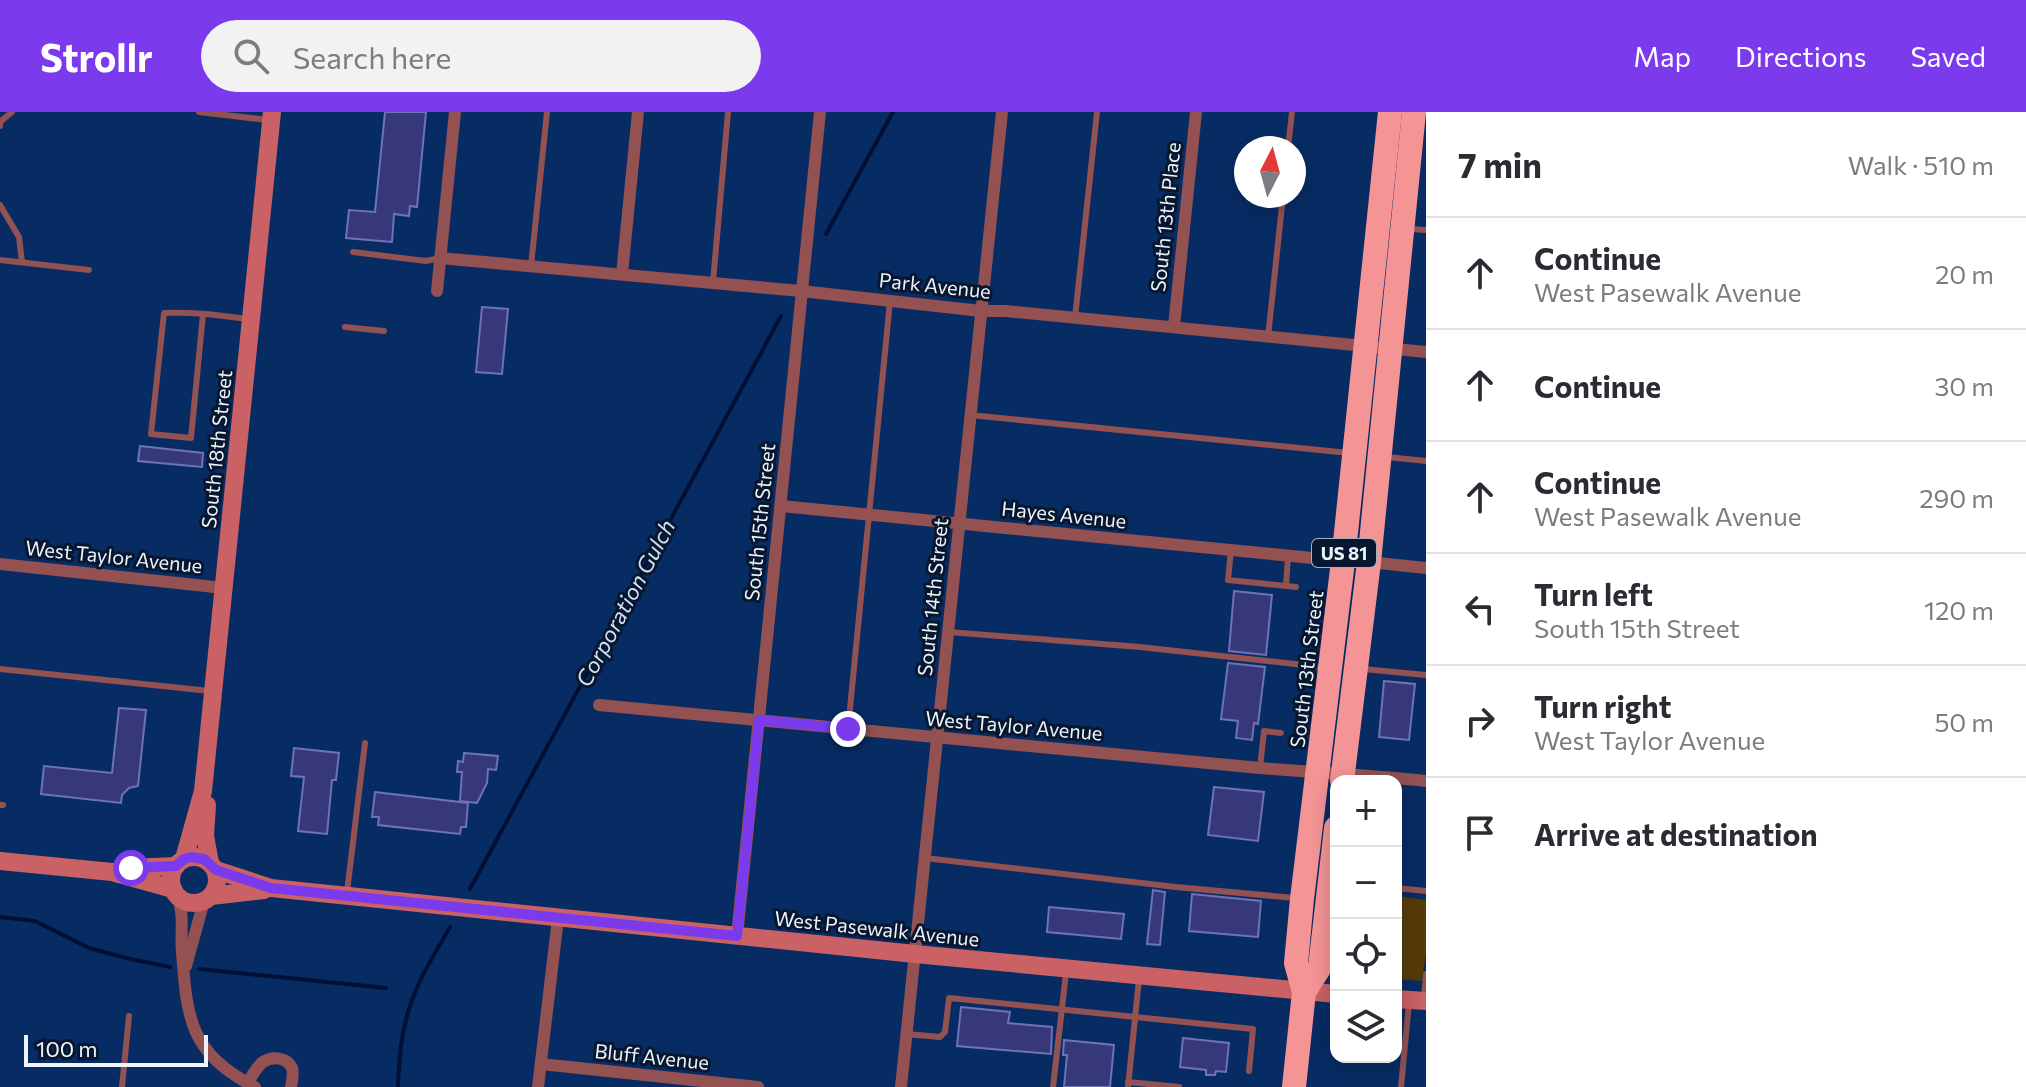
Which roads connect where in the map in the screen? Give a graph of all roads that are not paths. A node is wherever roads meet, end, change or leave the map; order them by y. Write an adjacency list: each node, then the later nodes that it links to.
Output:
1 (12, 112): 15 (lane)
2 (199, 112): 14 (lane)
3 (455, 112): 21 (street)
4 (547, 112): 24 (lane)
5 (638, 112): 26 (street)
6 (728, 112): 27 (lane)
7 (820, 112): 29 (street, South 15th Street)
8 (1002, 112): 31 (street, South 14th Street)
9 (1097, 112): 33 (lane)
10 (1196, 112): 35 (street, South 13th Place)
11 (1292, 112): 16 (lane)
12 (1390, 112): 39 (highway, South 13th Street / US 81)
13 (1414, 112): 19 (highway, South 13th Street / US 81)
14 (272, 116): 34 (street, South 18th Street)
15 (0, 126)
16 (1289, 136)
17 (0, 205): 23 (lane)
18 (1282, 208): 38 (lane)
19 (1414, 229): 39 (highway, South 13th Street / US 81)
20 (353, 252): 21 (lane)
21 (440, 258): 24 (street, Park Avenue); 28 (street)
22 (0, 260): 23 (lane)
23 (22, 262): 25 (lane)
24 (531, 266): 26 (street, Park Avenue)
25 (89, 270)
26 (622, 274): 27 (street, Park Avenue)
27 (713, 282): 29 (street, Park Avenue)
28 (437, 291)
29 (801, 291): 30 (street, Park Avenue); 45 (street, South 15th Street)
30 (890, 301): 31 (street, Park Avenue); 46 (lane)
31 (981, 311): 33 (street, Park Avenue); 41 (street, South 14th Street)
32 (203, 314): 32 (lane); 34 (lane)
33 (1075, 318): 35 (street, Park Avenue)
34 (252, 319): 56 (street, South 18th Street)
35 (1174, 326): 38 (street, Park Avenue)
36 (345, 327): 37 (lane)
37 (384, 331)
38 (1268, 337): 39 (street, Park Avenue)
39 (1378, 347): 40 (street, Park Avenue); 42 (highway, South 13th Street / US 81); 43 (highway, South 13th Street / US 81)
40 (1426, 352)
41 (970, 415): 42 (lane); 47 (street, South 14th Street)
42 (1354, 454): 50 (highway, South 13th Street / US 81)
43 (1379, 456): 44 (lane); 51 (highway, South 13th Street / US 81)
44 (1426, 461)
45 (781, 506): 46 (street, Hayes Avenue); 64 (street, South 15th Street)
46 (870, 515): 47 (street, Hayes Avenue); 65 (lane)
47 (960, 523): 48 (street, Hayes Avenue); 57 (street, South 14th Street)
48 (1231, 550): 49 (street, Hayes Avenue); 54 (lane)
49 (1288, 556): 50 (street, Hayes Avenue); 54 (lane)
50 (1343, 561): 58 (highway, South 13th Street / US 81)
51 (1369, 562): 53 (street); 59 (highway, South 13th Street / US 81)
52 (0, 564): 56 (street, West Taylor Avenue)
53 (1426, 568)
54 (1286, 586): 55 (lane)
55 (1296, 587)
56 (224, 588): 62 (street, South 18th Street)
57 (949, 632): 58 (lane); 67 (street, South 14th Street)
58 (1331, 668): 70 (highway, South 13th Street / US 81)
59 (1356, 668): 61 (lane); 71 (highway, South 13th Street / US 81)
60 (0, 669): 62 (lane)
61 (1426, 675)
62 (213, 691): 75 (street, South 18th Street)
63 (599, 705): 64 (street, West Taylor Avenue)
64 (759, 720): 65 (street, West Taylor Avenue); 90 (street, South 15th Street)
65 (848, 729): 67 (street, West Taylor Avenue)
66 (1281, 733): 69 (lane)
67 (937, 738): 69 (street, West Taylor Avenue); 76 (street, South 14th Street)
68 (365, 743): 85 (lane)
69 (1260, 768): 70 (street, West Taylor Avenue)
70 (1316, 773): 72 (street, West Taylor Avenue); 87 (highway, South 13th Street / US 81)
71 (1342, 775)
72 (1330, 776)
73 (1402, 778): 74 (street, West Taylor Avenue)
74 (1426, 781)
75 (203, 791): 78 (street, South 18th Street); 79 (street, South 18th Street)
76 (925, 858): 87 (lane); 91 (street, South 14th Street)
77 (0, 861): 80 (street)
78 (180, 862): 79 (street); 80 (street); 84 (street)
79 (213, 866): 81 (street, West Pasewalk Avenue); 86 (street)
80 (112, 872): 84 (street)
81 (271, 888): 85 (street, West Pasewalk Avenue); 86 (street, West Pasewalk Avenue)
82 (1402, 889): 83 (lane)
83 (1426, 891)
84 (175, 893): 86 (street); 92 (street)
85 (347, 895): 89 (street, West Pasewalk Avenue)
86 (208, 898): 92 (street)
87 (1302, 899): 96 (highway, South 13th Street / US 81)
88 (1330, 901): 96 (highway, South 13th Street / US 81)
89 (558, 918): 90 (street, West Pasewalk Avenue); 103 (street)
90 (737, 936): 91 (street, West Pasewalk Avenue)
91 (915, 954): 93 (street, West Pasewalk Avenue); 102 (street, South 14th Street)
92 (184, 969): 107 (street)
93 (1066, 969): 95 (street, West Pasewalk Avenue); 99 (lane)
94 (1426, 974): 98 (lane)
95 (1139, 977): 96 (street, West Pasewalk Avenue); 101 (lane)
96 (1304, 992): 97 (street, West Pasewalk Avenue); 115 (highway, South 13th Street / US 81)
97 (1330, 994)
98 (1414, 1000): 116 (lane)
99 (1062, 1010): 101 (lane); 102 (lane); 113 (lane)
100 (129, 1016): 108 (lane)
101 (1135, 1017): 104 (lane); 106 (lane)
102 (906, 1034): 112 (street, South 14th Street)
103 (541, 1064): 105 (street, Bluff Avenue); 110 (street)
104 (1249, 1071)
105 (662, 1082): 111 (street, Bluff Avenue)
106 (1128, 1084): 114 (lane)
107 (252, 1085): 109 (street)
108 (122, 1087)
109 (291, 1087)
110 (538, 1087)
111 (758, 1087)
112 (901, 1087)
113 (1053, 1087)
114 (1179, 1087)
115 (1294, 1087)
116 (1401, 1087)

